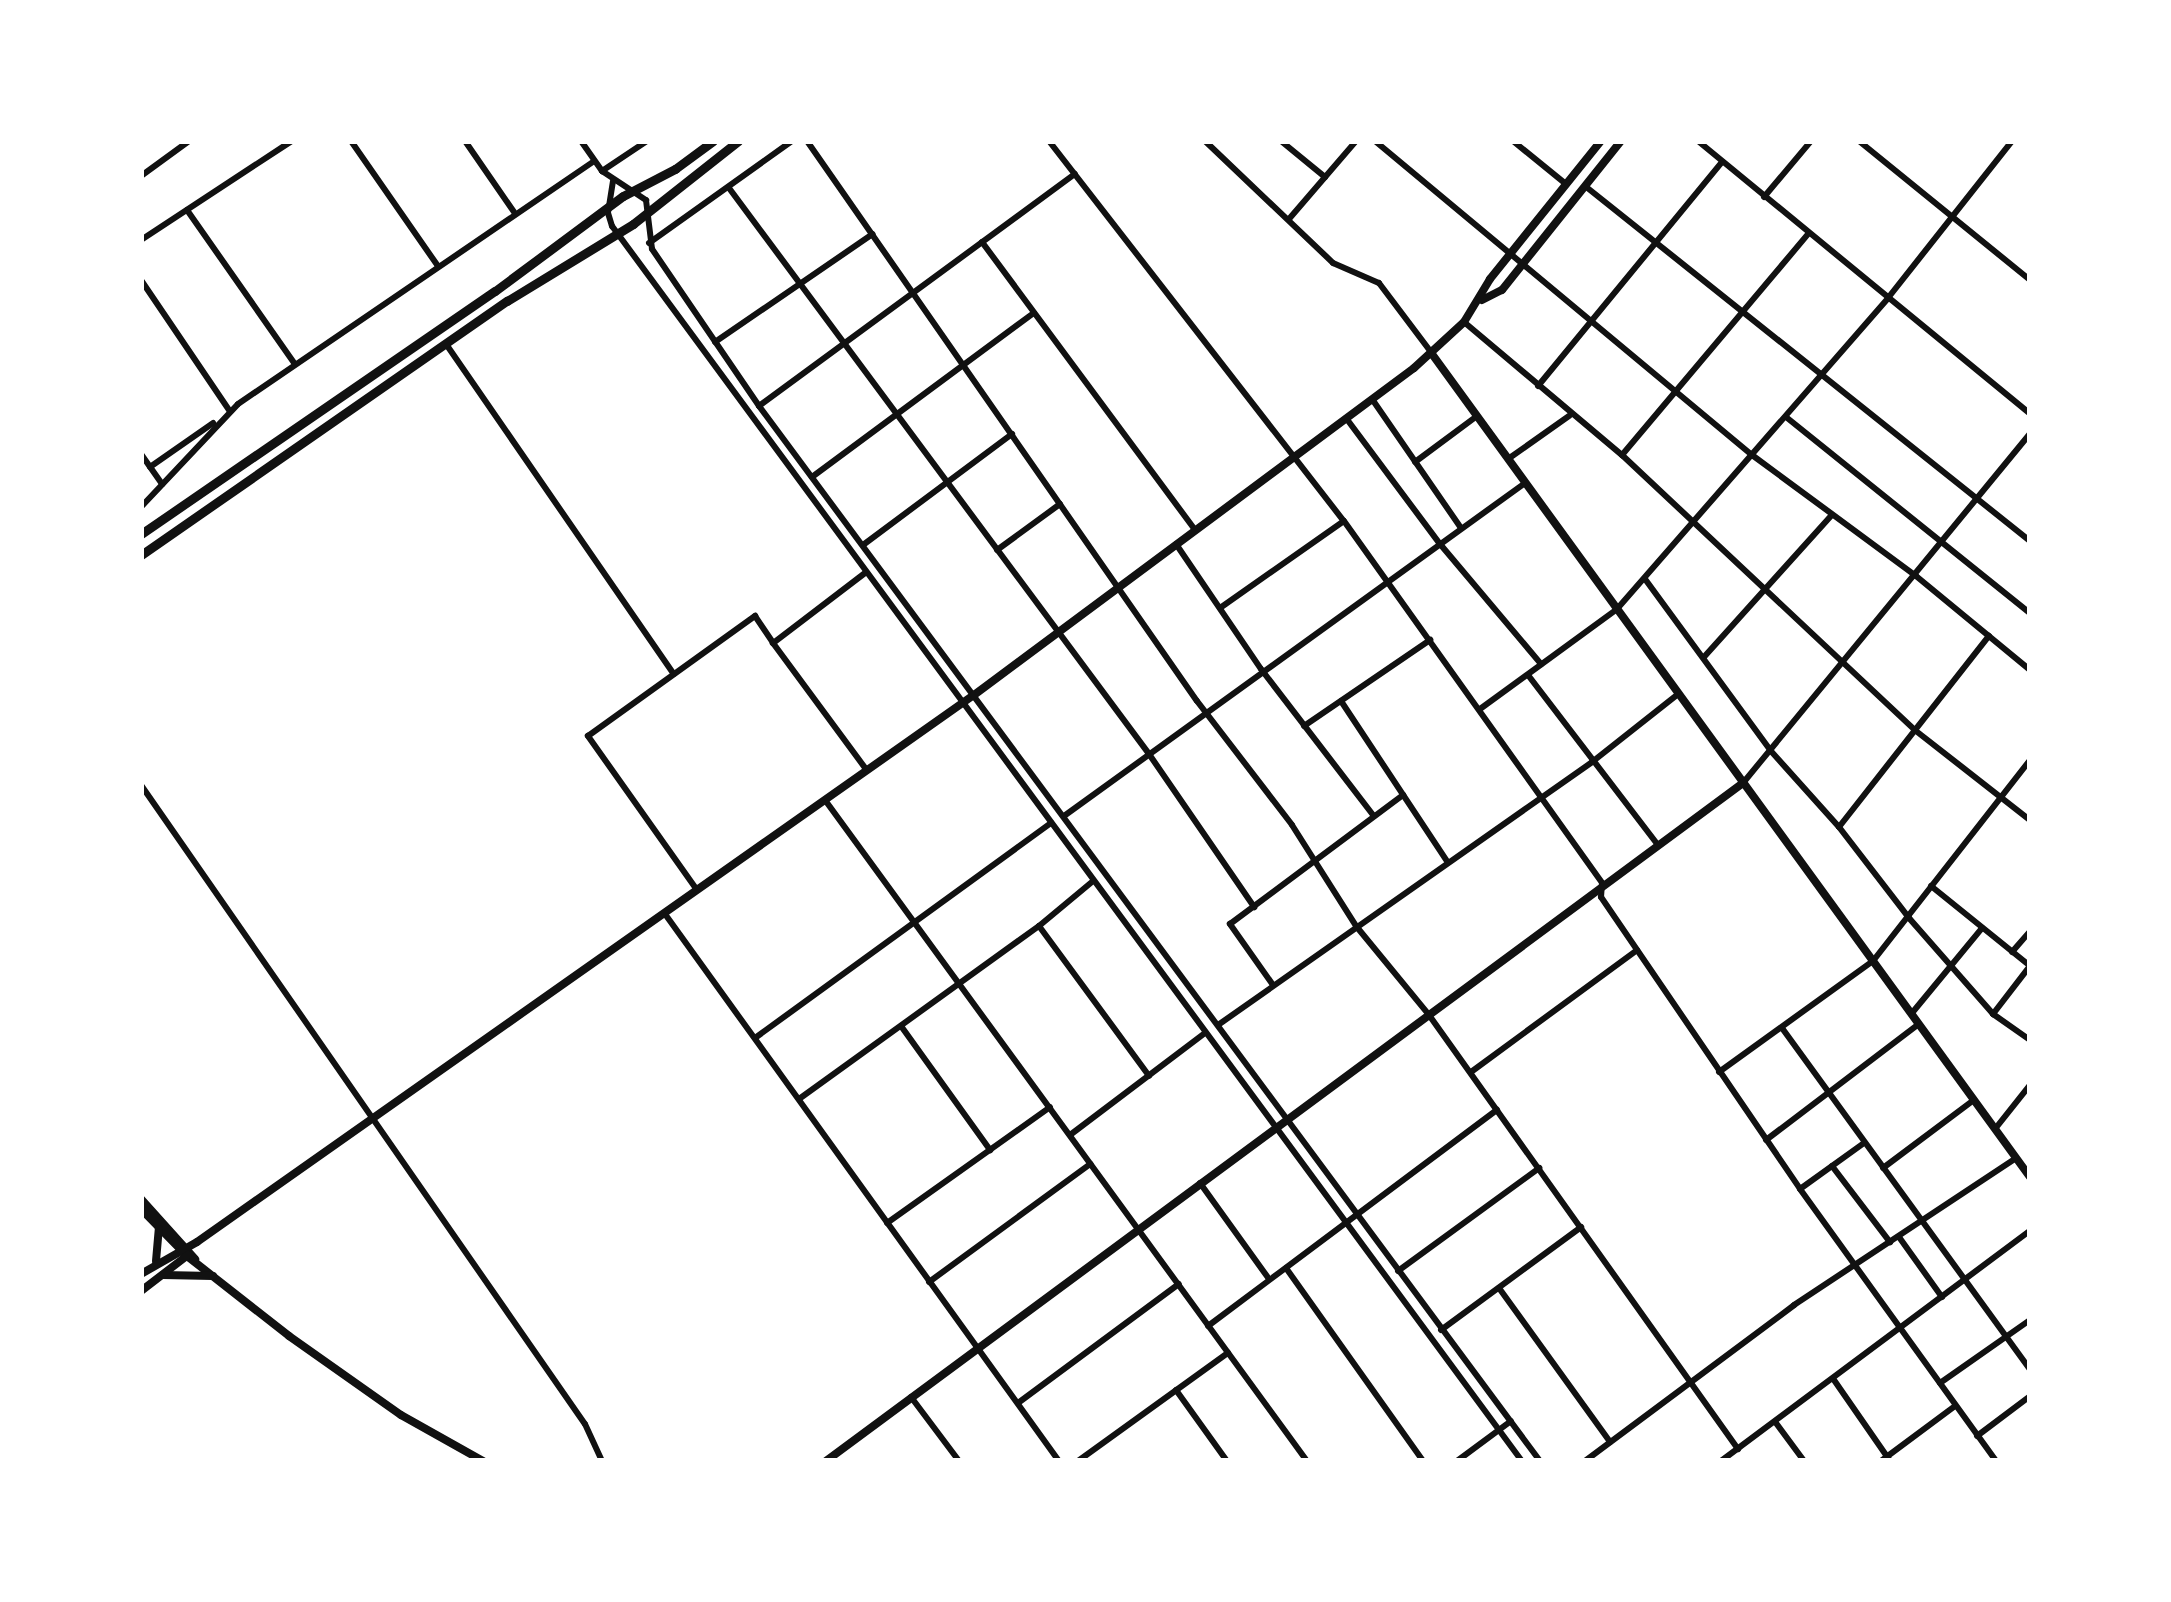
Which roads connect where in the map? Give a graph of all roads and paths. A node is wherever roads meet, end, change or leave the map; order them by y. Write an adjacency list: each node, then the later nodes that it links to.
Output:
1 (189, 141): 27 (street)
2 (292, 141): 37 (street)
3 (351, 141): 50 (street)
4 (465, 141): 38 (street)
5 (581, 141): 23 (street)
6 (647, 141): 25 (street)
7 (713, 141): 33 (main road)
8 (738, 141): 36 (main road)
9 (792, 141): 32 (street)
10 (807, 141): 42 (street)
11 (1049, 141): 26 (street)
12 (1205, 141): 40 (street)
13 (1281, 141): 28 (street)
14 (1356, 141): 28 (street)
15 (1376, 141): 48 (street)
16 (1514, 141): 30 (street)
17 (1601, 141): 30 (street)
18 (1621, 141): 31 (street)
19 (1698, 141): 24 (street)
20 (1810, 141): 34 (street)
21 (1859, 141): 39 (street)
22 (2012, 141): 39 (street)
23 (594, 160): 25 (street); 38 (street)
24 (1722, 162): 34 (street); 47 (street)
25 (602, 171): 29 (street)
26 (1076, 173): 45 (street); 83 (street)
27 (141, 176)
28 (1325, 177): 40 (street)
29 (613, 181): 33 (street); 35 (street)
30 (1566, 184): 48 (street)
31 (1585, 186): 47 (street); 49 (street)
32 (729, 188): 46 (street); 53 (street)
33 (631, 190): 35 (main road); 36 (street)
34 (1764, 197): 43 (street)
35 (609, 208): 41 (street); 101 (main road)
36 (650, 209): 41 (main road); 46 (street)
37 (187, 210): 44 (street); 65 (street)
38 (514, 213): 50 (street)
39 (1954, 218): 52 (street); 55 (street)
40 (1289, 219): 64 (street)
41 (620, 232): 62 (main road); 109 (street)
42 (873, 234): 53 (street); 54 (street)
43 (1808, 234): 55 (street); 58 (street)
44 (141, 240)
45 (982, 242): 54 (street); 57 (street)
46 (649, 243): 61 (street)
47 (1656, 245): 58 (street); 59 (street)
48 (1511, 251): 49 (street); 56 (street)
49 (1525, 262): 56 (street); 59 (street)
50 (438, 266): 65 (street)
51 (141, 280): 72 (street)
52 (2030, 280)
53 (799, 285): 61 (street); 63 (street)
54 (915, 293): 63 (street); 66 (street)
55 (1888, 298): 67 (street); 73 (street)
56 (1481, 301): 60 (street)
57 (1034, 313): 66 (street); 100 (street)
58 (1743, 313): 67 (street); 69 (street)
59 (1595, 319): 68 (street); 69 (street)
60 (1464, 322): 64 (street); 68 (street)
61 (715, 342): 71 (street)
62 (446, 344): 108 (main road); 127 (street)
63 (843, 347): 71 (street); 74 (street)
64 (1432, 354): 70 (street); 75 (street)
65 (295, 364): 72 (street)
66 (965, 365): 74 (street); 80 (street)
67 (1823, 372): 77 (street); 93 (street)
68 (1537, 387): 76 (street)
69 (1679, 389): 84 (street); 85 (street)
70 (1372, 399): 79 (street); 87 (street)
71 (759, 406): 89 (street)
72 (229, 410): 78 (street)
73 (2030, 414)
74 (896, 416): 89 (street); 92 (street)
75 (1477, 416): 86 (street); 87 (street)
76 (1569, 416): 85 (street); 86 (street)
77 (1786, 417): 84 (street); 103 (street)
78 (221, 418): 88 (street); 91 (street)
79 (1346, 418): 83 (street); 105 (street)
80 (1012, 434): 92 (street); 94 (street)
81 (2030, 434): 93 (street)
82 (141, 454): 88 (street)
83 (1296, 454): 97 (street); 100 (street)
84 (1752, 454): 96 (street); 98 (street)
85 (1622, 455): 98 (street)
86 (1508, 459): 90 (street)
87 (1415, 462): 99 (street)
88 (150, 466): 91 (street)
89 (812, 477): 106 (street)
90 (1526, 483): 99 (street); 116 (street)
91 (162, 484): 95 (street)
92 (947, 484): 106 (street); 107 (street)
93 (1978, 498): 102 (street); 103 (street)
94 (1060, 504): 107 (street); 113 (street)
95 (141, 507)
96 (1832, 515): 110 (street); 114 (street)
97 (1344, 521): 112 (street); 115 (street)
98 (1693, 526): 111 (street); 114 (street)
99 (1462, 528): 105 (street)
100 (1195, 530): 104 (street)
101 (141, 534)
102 (2030, 541)
103 (1940, 542): 110 (street); 117 (street)
104 (1176, 544): 113 (street); 115 (street)
105 (1440, 544): 112 (street); 124 (street)
106 (862, 545): 129 (street)
107 (997, 550): 118 (street)
108 (141, 555)
109 (865, 573): 121 (street); 132 (street)
110 (1916, 576): 119 (street); 123 (street)
111 (1645, 579): 116 (street); 122 (street)
112 (1387, 580): 120 (street); 125 (street)
113 (1117, 587): 118 (street); 134 (street)
114 (1765, 593): 122 (street); 123 (street)
115 (1220, 608): 125 (street)
116 (1617, 609): 124 (street); 130 (street)
117 (2030, 613)
118 (1059, 633): 129 (street); 138 (street)
119 (1989, 636): 126 (street); 136 (street)
120 (1430, 640): 131 (street); 133 (street)
121 (773, 643): 127 (street); 141 (street)
122 (1704, 657): 137 (street)
123 (1844, 660): 136 (street); 137 (street)
124 (1542, 665): 128 (street)
125 (1261, 669): 134 (street); 135 (street)
126 (2030, 670)
127 (674, 674): 159 (street)
128 (1528, 675): 133 (street); 140 (street)
129 (974, 694): 132 (street); 149 (street)
130 (1678, 694): 140 (street); 142 (street)
131 (1341, 701): 135 (street); 144 (street)
132 (962, 703): 141 (street); 151 (street)
133 (1479, 709): 147 (street)
134 (1208, 712): 138 (street); 155 (street)
135 (1304, 725): 148 (street)
136 (1916, 731): 145 (street); 152 (street)
137 (1770, 750): 142 (street); 152 (street)
138 (1149, 754): 149 (street); 160 (street)
139 (2030, 760): 145 (street)
140 (1592, 762): 147 (street); 153 (street)
141 (866, 769): 146 (street)
142 (1743, 783): 153 (street); 170 (street)
143 (141, 785): 194 (street)
144 (1402, 795): 148 (street); 154 (street)
145 (2000, 797): 150 (street); 158 (street)
146 (824, 798): 159 (street); 163 (street)
147 (1540, 798): 154 (street); 157 (street)
148 (1374, 815): 155 (street)
149 (1064, 816): 178 (street)
150 (2030, 820)
151 (1051, 823): 156 (street); 163 (street)
152 (1839, 826): 162 (street)
153 (1657, 844): 157 (street)
154 (1447, 861): 165 (street)
155 (1312, 862): 160 (street); 165 (street)
156 (1093, 881): 164 (street); 182 (street)
157 (1602, 883): 168 (street); 177 (street)
158 (1930, 886): 162 (street); 166 (street)
159 (697, 890): 161 (street)
160 (1254, 907): 174 (street)
161 (665, 914): 183 (street); 194 (street)
162 (1909, 918): 170 (street); 172 (street)
163 (916, 922): 173 (street); 183 (street)
164 (1039, 926): 173 (street); 187 (street)
165 (1356, 926): 174 (street); 177 (street)
166 (1982, 928): 169 (street); 172 (street)
167 (2030, 931): 169 (street)
168 (1637, 950): 185 (street); 186 (street)
169 (2012, 952): 171 (street)
170 (1873, 961): 175 (street); 181 (street)
171 (2030, 966): 176 (street)
172 (1952, 967): 175 (street); 176 (street)
173 (960, 983): 180 (street); 192 (street)
174 (1273, 986): 178 (street)
175 (1911, 1013): 179 (street)
176 (1993, 1014): 184 (street)
177 (1429, 1015): 186 (street); 195 (street)
178 (1218, 1024): 195 (street)
179 (1919, 1024): 189 (street); 191 (street)
180 (901, 1026): 190 (street); 201 (street)
181 (1782, 1028): 185 (street); 189 (street)
182 (1205, 1033): 187 (street); 196 (street)
183 (755, 1039): 190 (street)
184 (2030, 1040)
185 (1719, 1072): 199 (street)
186 (1470, 1073): 193 (street)
187 (1149, 1076): 198 (street)
188 (2030, 1084): 197 (street)
189 (1827, 1094): 199 (street); 200 (street)
190 (799, 1099): 215 (street)
191 (1974, 1100): 197 (street); 206 (street)
192 (1050, 1107): 198 (street); 201 (street)
193 (1497, 1110): 205 (street); 212 (street)
194 (371, 1116): 222 (street); 262 (street)
195 (1287, 1117): 196 (street); 212 (street)
196 (1276, 1126): 208 (street); 214 (street)
197 (1995, 1129): 202 (street)
198 (1070, 1135): 203 (street)
199 (1766, 1140): 209 (street)
200 (1864, 1143): 204 (street); 206 (street)
201 (990, 1150): 215 (street)
202 (2016, 1158): 207 (street); 213 (street)
203 (1090, 1164): 218 (street); 232 (street)
204 (1832, 1166): 209 (street); 221 (street)
205 (1539, 1168): 216 (street); 226 (street)
206 (1883, 1168): 213 (street)
207 (2030, 1177)
208 (1200, 1183): 218 (street); 230 (street)
209 (1800, 1190): 224 (street)
210 (141, 1199): 222 (street)
211 (141, 1209): 217 (street)
212 (1357, 1214): 214 (street); 226 (street)
213 (1923, 1221): 220 (street); 231 (street)
214 (1347, 1222): 225 (street); 255 (street)
215 (886, 1223): 232 (street)
216 (1581, 1227): 234 (street); 246 (street)
217 (159, 1228): 222 (street); 223 (street)
218 (1139, 1228): 233 (street); 242 (street)
219 (2030, 1231): 231 (street)
220 (1899, 1237): 221 (street); 236 (street)
221 (1890, 1243): 224 (street)
222 (189, 1250): 223 (street); 228 (street); 229 (street)
223 (155, 1264): 227 (street)
224 (1855, 1266): 239 (street); 246 (street)
225 (1285, 1267): 230 (street); 269 (street)
226 (1398, 1270): 240 (street)
227 (141, 1274)
228 (162, 1276): 229 (street); 235 (street)
229 (213, 1276): 261 (street)
230 (1269, 1279): 238 (street)
231 (1967, 1279): 236 (street); 241 (street)
232 (929, 1282): 242 (street)
233 (1179, 1284): 238 (street); 251 (street)
234 (1498, 1288): 240 (street); 257 (street)
235 (141, 1291)
236 (1942, 1298): 239 (street)
237 (2030, 1320): 241 (street)
238 (1208, 1326): 243 (street)
239 (1900, 1329): 245 (street); 247 (street)
240 (1441, 1330): 253 (street)
241 (2006, 1337): 244 (street); 247 (street)
242 (977, 1348): 250 (street); 251 (street)
243 (1228, 1353): 248 (street); 268 (street)
244 (2030, 1369)
245 (1834, 1380): 254 (street); 260 (street)
246 (1692, 1381): 257 (street); 258 (street)
247 (1940, 1383): 252 (street)
248 (1176, 1390): 266 (street); 267 (street)
249 (2030, 1396): 256 (street)
250 (911, 1397): 263 (street); 264 (street)
251 (1018, 1403): 259 (street)
252 (1955, 1406): 256 (street); 260 (street)
253 (1511, 1421): 255 (street); 272 (street)
254 (1776, 1423): 258 (street); 275 (street)
255 (1498, 1430): 270 (street); 271 (street)
256 (1977, 1436): 276 (street)
257 (1610, 1442): 273 (street)
258 (1738, 1449): 274 (street)
259 (1057, 1457): 265 (street)
260 (1886, 1459)
261 (483, 1461)
262 (602, 1461)
263 (826, 1461)
264 (959, 1461)
265 (1043, 1461)
266 (1078, 1461)
267 (1227, 1461)
268 (1307, 1461)
269 (1423, 1461)
270 (1457, 1461)
271 (1522, 1461)
272 (1540, 1461)
273 (1586, 1461)
274 (1721, 1461)
275 (1804, 1461)
276 (1996, 1461)

